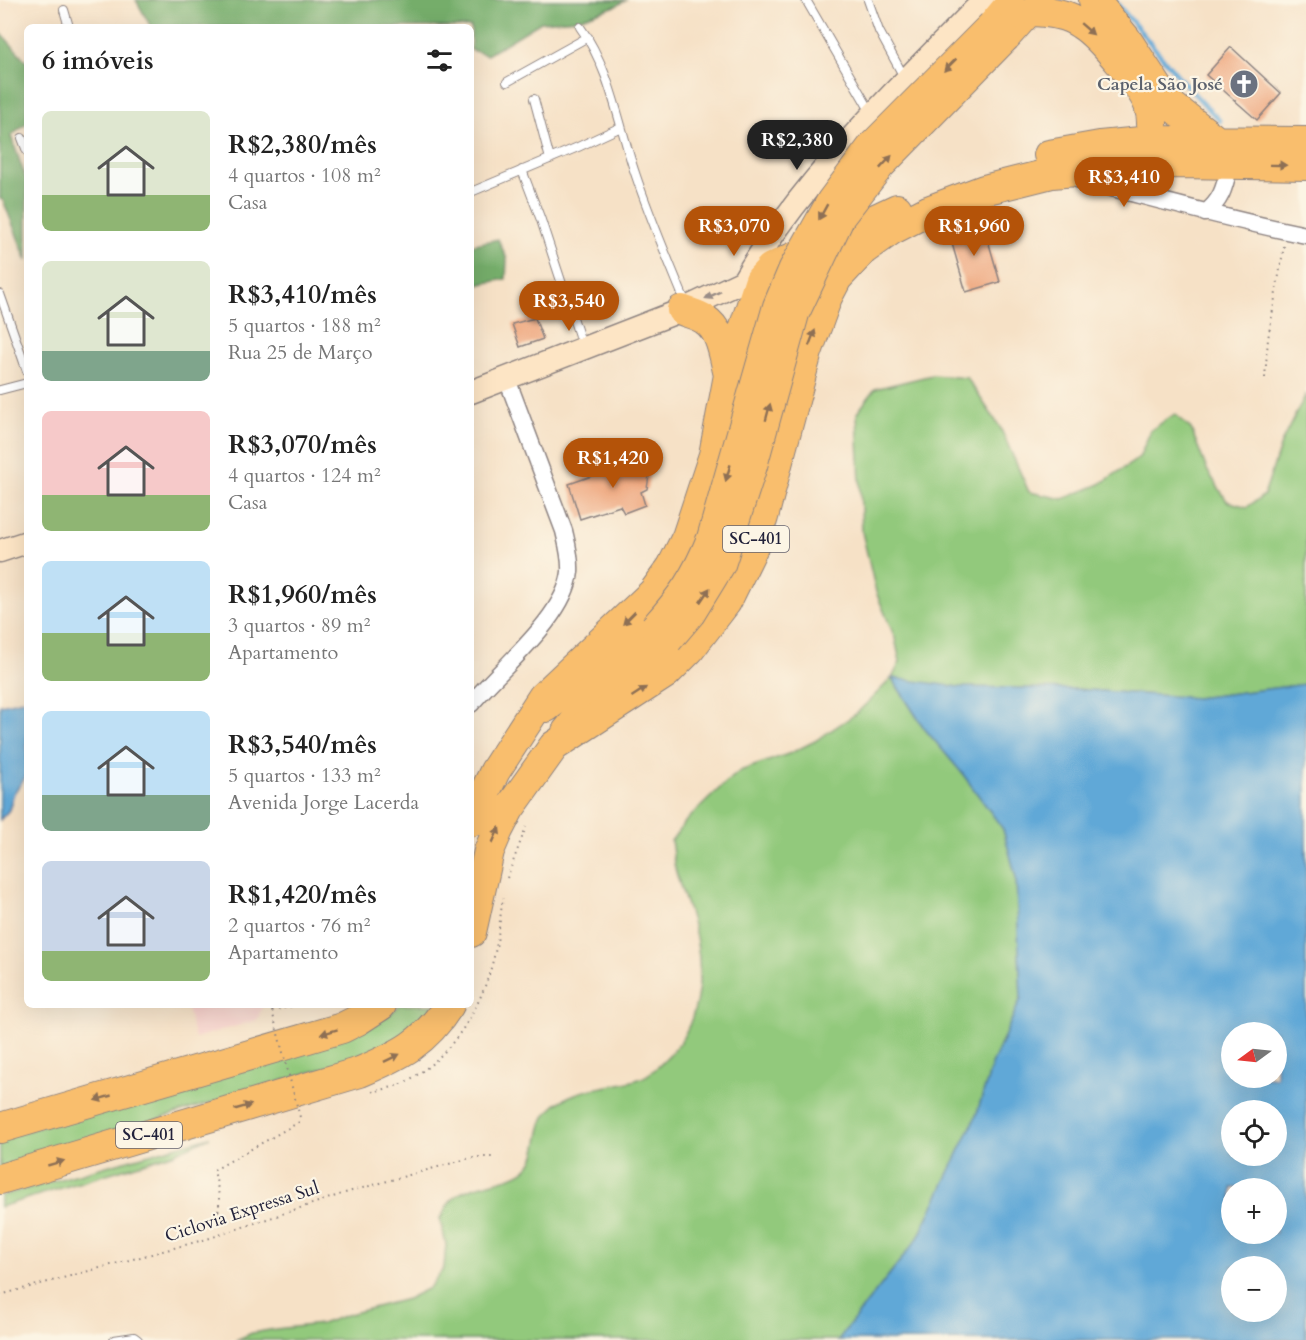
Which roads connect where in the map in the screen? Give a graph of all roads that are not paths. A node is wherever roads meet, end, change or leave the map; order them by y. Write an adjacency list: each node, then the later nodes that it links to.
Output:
1 (806, 0): 13 (lane)
2 (868, 0): 10 (lane)
3 (1094, 0): 19 (highway)
4 (1029, 4): 6 (main road); 16 (highway, one-way to 16)
5 (64, 10): 7 (lane)
6 (994, 20): 10 (main road, one-way to 10); 42 (main road, bridge)
7 (68, 24)
8 (580, 27): 9 (lane)
9 (588, 37): 11 (lane); 14 (lane)
10 (906, 80): 13 (main road)
11 (507, 82)
12 (534, 99): 20 (lane)
13 (872, 114): 30 (main road)
14 (621, 126): 20 (lane); 32 (lane)
15 (22, 138): 18 (lane)
16 (1151, 141): 19 (highway, SC-401); 29 (highway, SC-401)
17 (1306, 142): 19 (highway, SC-401)
18 (24, 143)
19 (1224, 153): 21 (highway, SC-401, one-way to 21); 23 (highway, SC-401); 25 (street)
20 (550, 159): 22 (lane)
21 (1306, 165)
22 (522, 170): 24 (lane); 33 (lane)
23 (1052, 173): 26 (street); 45 (highway, SC-401, one-way to 23)
24 (474, 191)
25 (1223, 194): 26 (street); 27 (street)
26 (1204, 213): 27 (street)
27 (1239, 219): 28 (street)
28 (1306, 235)
29 (771, 268): 30 (main road); 35 (highway)
30 (743, 281): 32 (main road, one-way to 32)
31 (0, 294): 34 (lane)
32 (685, 308): 33 (main road); 35 (highway)
33 (584, 349): 36 (main road)
34 (24, 362)
35 (729, 375): 44 (highway, one-way to 44)
36 (507, 379): 39 (main road); 43 (street)
37 (24, 384): 38 (lane)
38 (0, 390)
39 (474, 391)
40 (24, 543): 41 (main road)
41 (0, 550)
42 (661, 634): 44 (main road); 45 (main road)
43 (474, 701)
44 (522, 728): 46 (highway)
45 (554, 746): 47 (highway, SC-401, one-way to 45)
46 (474, 815)
47 (474, 918)
48 (376, 1008): 50 (highway, SC-401, one-way to 50)
49 (447, 1008): 51 (highway, SC-401, one-way to 49)
50 (0, 1128)
51 (0, 1179)
52 (114, 1340): 53 (lane)
53 (138, 1340)

